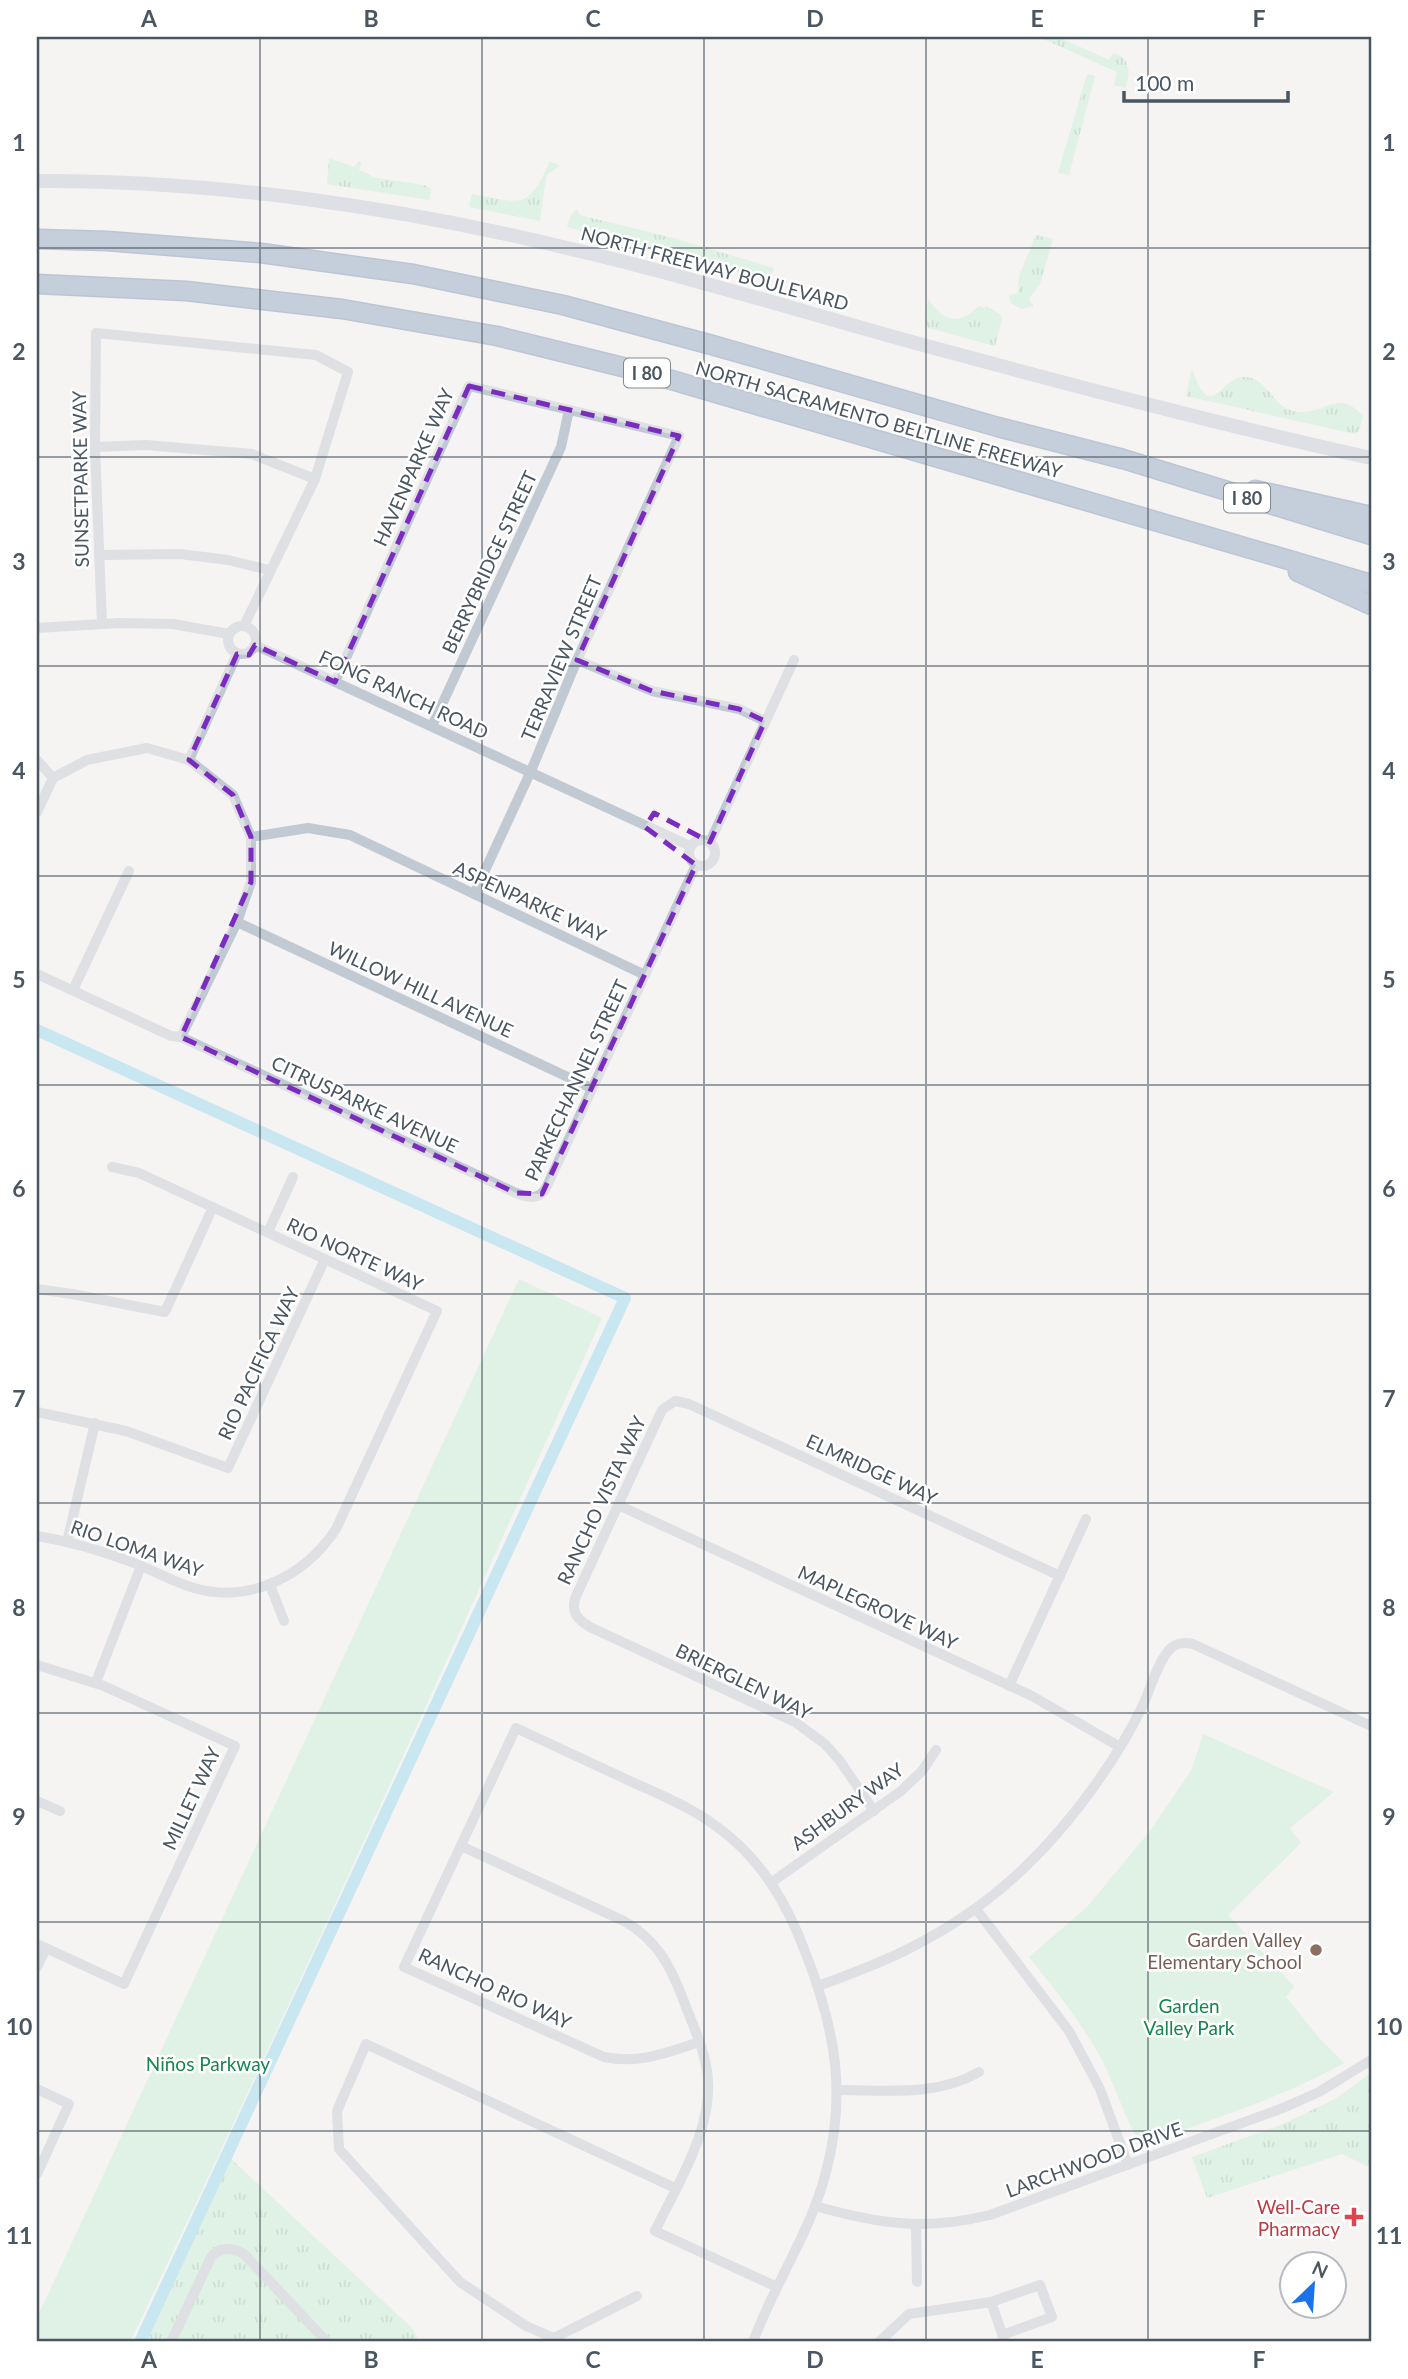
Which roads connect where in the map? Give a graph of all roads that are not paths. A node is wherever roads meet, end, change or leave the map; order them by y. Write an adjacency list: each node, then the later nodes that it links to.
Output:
1 (37, 181): 7 (street, NORTH FREEWAY BOULEVARD)
2 (37, 239): 8 (highway, NORTH SACRAMENTO BELTLINE FREEWAY / I 80)
3 (37, 284): 12 (highway, NORTH SACRAMENTO BELTLINE FREEWAY / I 80)
4 (569, 410): 5 (street, HAVENPARKE WAY); 25 (street, HAVENPARKE WAY); 27 (street, BERRYBRIDGE STREET)
5 (679, 436): 23 (street, TERRAVIEW STREET)
6 (95, 447): 9 (street); 9 (street, SUNSETPARKE WAY); 13 (street, SUNSETPARKE WAY)
7 (1371, 458)
8 (1123, 459): 10 (highway); 11 (highway, NORTH SACRAMENTO BELTLINE FREEWAY / I 80)
9 (315, 479): 14 (street)
10 (1371, 516)
11 (1371, 535)
12 (1241, 546): 15 (highway, NORTH SACRAMENTO BELTLINE FREEWAY / I 80); 16 (highway)
13 (99, 555): 14 (street); 17 (street, SUNSETPARKE WAY)
14 (269, 570): 18 (street)
15 (1371, 584)
16 (1371, 605)
17 (102, 624): 19 (street); 20 (street)
18 (244, 626): 20 (street); 21 (street)
19 (37, 628)
20 (229, 634): 22 (street)
21 (255, 645): 22 (street); 25 (street, FONG RANCH ROAD)
22 (237, 654): 29 (street)
23 (577, 660): 26 (street); 30 (street, TERRAVIEW STREET)
24 (794, 660): 26 (street)
25 (335, 681): 27 (street, FONG RANCH ROAD)
26 (765, 721): 34 (street)
27 (432, 726): 30 (street, FONG RANCH ROAD)
28 (37, 760): 31 (street)
29 (189, 760): 31 (street); 33 (street)
30 (531, 771): 35 (street, FONG RANCH ROAD); 38 (street, TERRAVIEW STREET)
31 (53, 778): 32 (street)
32 (37, 811)
33 (251, 836): 38 (street, ASPENPARKE WAY); 39 (street)
34 (710, 842): 35 (street); 36 (street)
35 (690, 846): 36 (street)
36 (696, 865): 41 (street)
37 (129, 871): 42 (street)
38 (474, 894): 41 (street, ASPENPARKE WAY)
39 (237, 922): 43 (street); 44 (street, WILLOW HILL AVENUE)
40 (37, 974): 42 (street, CITRUSPARKE AVENUE)
41 (645, 975): 44 (street, PARKECHANNEL STREET)
42 (73, 990): 43 (street, CITRUSPARKE AVENUE)
43 (181, 1037): 47 (street, CITRUSPARKE AVENUE)
44 (591, 1088): 47 (street, PARKECHANNEL STREET)
45 (112, 1167): 48 (street, RIO NORTE WAY)
46 (293, 1177): 49 (street)
47 (536, 1197)
48 (213, 1207): 49 (street, RIO NORTE WAY); 51 (street)
49 (268, 1232): 50 (street, RIO NORTE WAY)
50 (325, 1259): 54 (street, RIO PACIFICA WAY); 61 (street, RIO NORTE WAY)
51 (37, 1289)
52 (668, 1404): 55 (street, RANCHO VISTA WAY); 60 (street, ELMRIDGE WAY)
53 (37, 1412): 54 (street)
54 (94, 1423): 58 (street)
55 (618, 1505): 62 (street, RANCHO VISTA WAY); 66 (street, MAPLEGROVE WAY)
56 (1086, 1519): 60 (street)
57 (37, 1536): 58 (street, RIO LOMA WAY)
58 (67, 1542): 59 (street, RIO LOMA WAY)
59 (141, 1566): 61 (street, RIO LOMA WAY); 65 (street)
60 (1060, 1576): 66 (street)
61 (270, 1584): 63 (street)
62 (574, 1614): 72 (street, BRIERGLEN WAY)
63 (284, 1621)
64 (37, 1665): 65 (street, MILLET WAY)
65 (96, 1682): 76 (street, MILLET WAY)
66 (1009, 1686): 68 (street, MAPLEGROVE WAY)
67 (1371, 1726): 68 (street)
68 (1120, 1747): 75 (street)
69 (936, 1750): 72 (street, ASHBURY WAY)
70 (37, 1801): 71 (street)
71 (60, 1811)
72 (874, 1811): 74 (street, ASHBURY WAY)
73 (461, 1846): 74 (street, RANCHO RIO WAY); 79 (street); 79 (street, RANCHO RIO WAY)
74 (772, 1882): 78 (street)
75 (976, 1909): 78 (street); 84 (street)
76 (41, 1946): 77 (street)
77 (37, 1967)
78 (818, 1986): 83 (street)
79 (699, 2042): 86 (street)
80 (1371, 2060): 84 (street, LARCHWOOD DRIVE)
81 (979, 2072): 83 (street)
82 (37, 2090): 85 (street)
83 (837, 2090): 87 (street)
84 (1128, 2165): 88 (street, LARCHWOOD DRIVE)
85 (37, 2174)
86 (675, 2188): 90 (street); 94 (street)
87 (815, 2206): 88 (street, LARCHWOOD DRIVE); 90 (street)
88 (916, 2225): 89 (street)
89 (917, 2282)
90 (777, 2287): 95 (street)
91 (637, 2296): 94 (street)
92 (991, 2302): 93 (street); 93 (street); 99 (street)
93 (1004, 2339)
94 (556, 2340)
95 (753, 2341): 98 (street)
96 (171, 2342): 97 (street)
97 (327, 2342)
98 (767, 2342)
99 (879, 2342)

